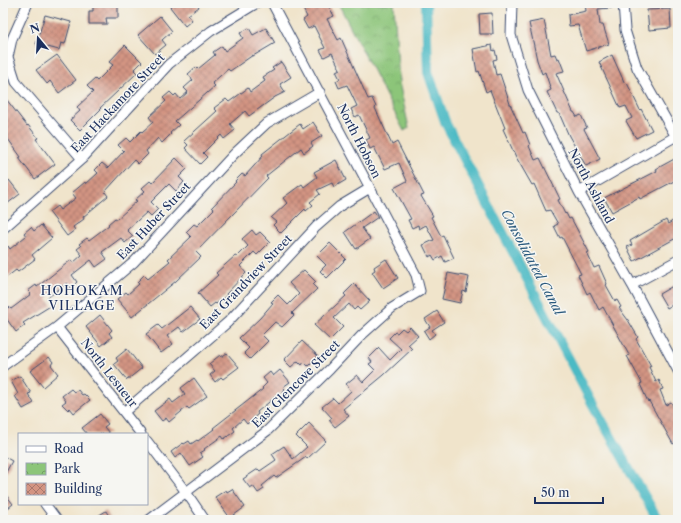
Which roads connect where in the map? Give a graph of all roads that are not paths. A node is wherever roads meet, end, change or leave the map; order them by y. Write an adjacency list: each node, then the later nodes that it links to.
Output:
1 (28, 3): 8 (street)
2 (257, 3): 8 (street, East Hackamore Street)
3 (272, 3): 6 (street, North Hobson)
4 (512, 3): 10 (street, North Ashland)
5 (623, 3): 7 (street)
6 (320, 92): 9 (street, North Hobson); 15 (street, East Huber Street)
7 (677, 136): 10 (street)
8 (82, 159): 11 (street, East Hackamore Street)
9 (370, 188): 14 (street, North Hobson); 18 (street, East Grandview Street)
10 (579, 192): 13 (street, North Ashland)
11 (3, 229)
12 (678, 260): 13 (street)
13 (632, 285): 17 (street, North Ashland)
14 (420, 291): 21 (street, East Glencove Street)
15 (57, 327): 16 (street, East Huber Street); 18 (street, North Lesueur)
16 (3, 366)
17 (678, 371)
18 (124, 412): 19 (street, North Lesueur)
19 (140, 433)
20 (148, 442): 21 (street)
21 (186, 492): 24 (street, East Glencove Street); 25 (street)
22 (46, 505): 23 (street)
23 (57, 520)
24 (149, 520)
25 (205, 520)

